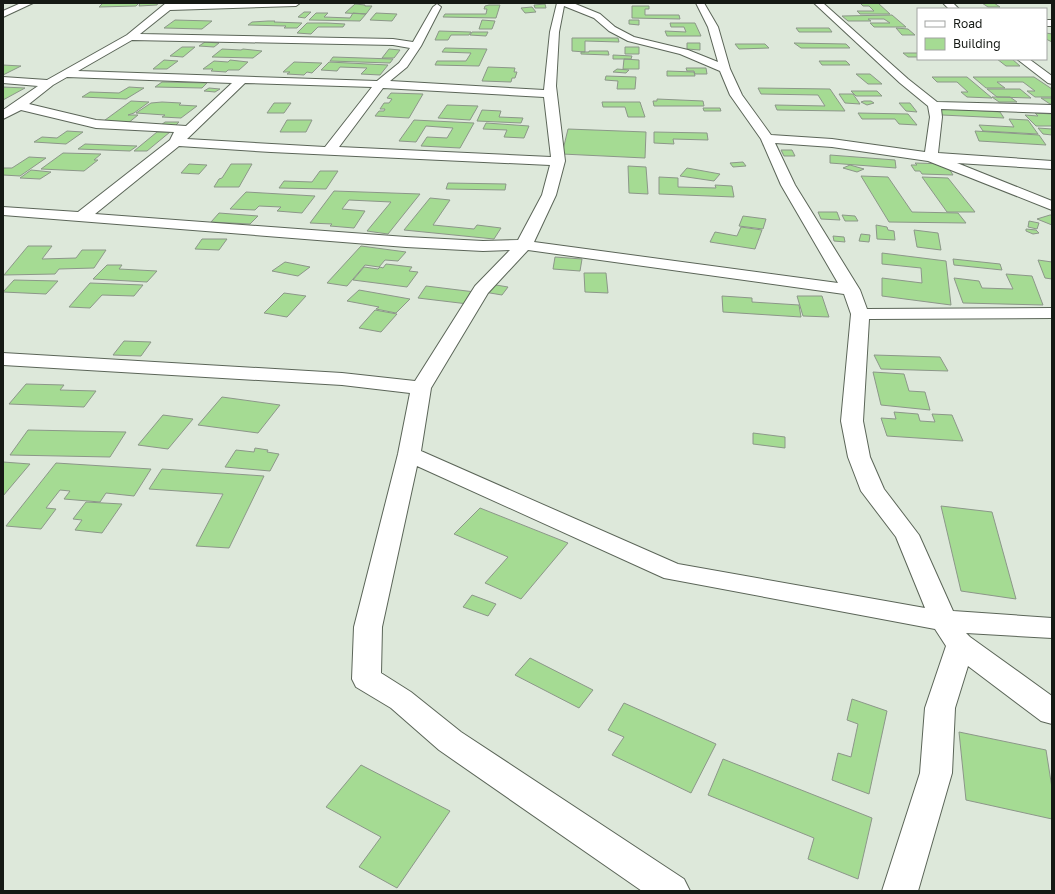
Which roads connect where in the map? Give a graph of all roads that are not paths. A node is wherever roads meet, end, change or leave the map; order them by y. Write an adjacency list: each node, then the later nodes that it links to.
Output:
1 (28, 3): 9 (street)
2 (296, 3): 8 (street)
3 (561, 3): 21 (street)
4 (565, 3): 14 (street)
5 (700, 3): 14 (street)
6 (818, 3): 22 (street)
7 (448, 4): 11 (street)
8 (169, 5): 10 (street)
9 (3, 14)
10 (130, 37): 11 (street); 15 (street)
11 (416, 46): 20 (street)
12 (1024, 60): 13 (street); 18 (street)
13 (1045, 61)
14 (724, 69): 25 (street)
15 (67, 74): 17 (street); 19 (street)
16 (3, 80): 19 (street)
17 (242, 80): 20 (street); 26 (street)
18 (1052, 81)
19 (49, 83): 24 (street)
20 (380, 84): 21 (street); 27 (street)
21 (550, 94): 29 (street)
22 (934, 105): 23 (street); 28 (street)
23 (1052, 109)
24 (12, 110): 26 (street)
25 (767, 139): 28 (street); 35 (street)
26 (176, 142): 27 (street); 33 (street)
27 (329, 151): 29 (street)
28 (931, 156): 30 (street); 31 (street)
29 (558, 161): 34 (street)
30 (1052, 165)
31 (1052, 206)
32 (3, 212): 33 (street)
33 (80, 218): 34 (street)
34 (524, 245): 35 (street); 39 (street)
35 (851, 290): 37 (street)
36 (1052, 313): 37 (street)
37 (860, 314): 41 (street)
38 (3, 359): 39 (street)
39 (421, 388): 40 (street)
40 (409, 454): 41 (street); 45 (street)
41 (944, 621): 42 (street); 43 (street)
42 (1052, 628)
43 (960, 645): 44 (street); 46 (street)
44 (1052, 712)
45 (672, 891)
46 (900, 891)

